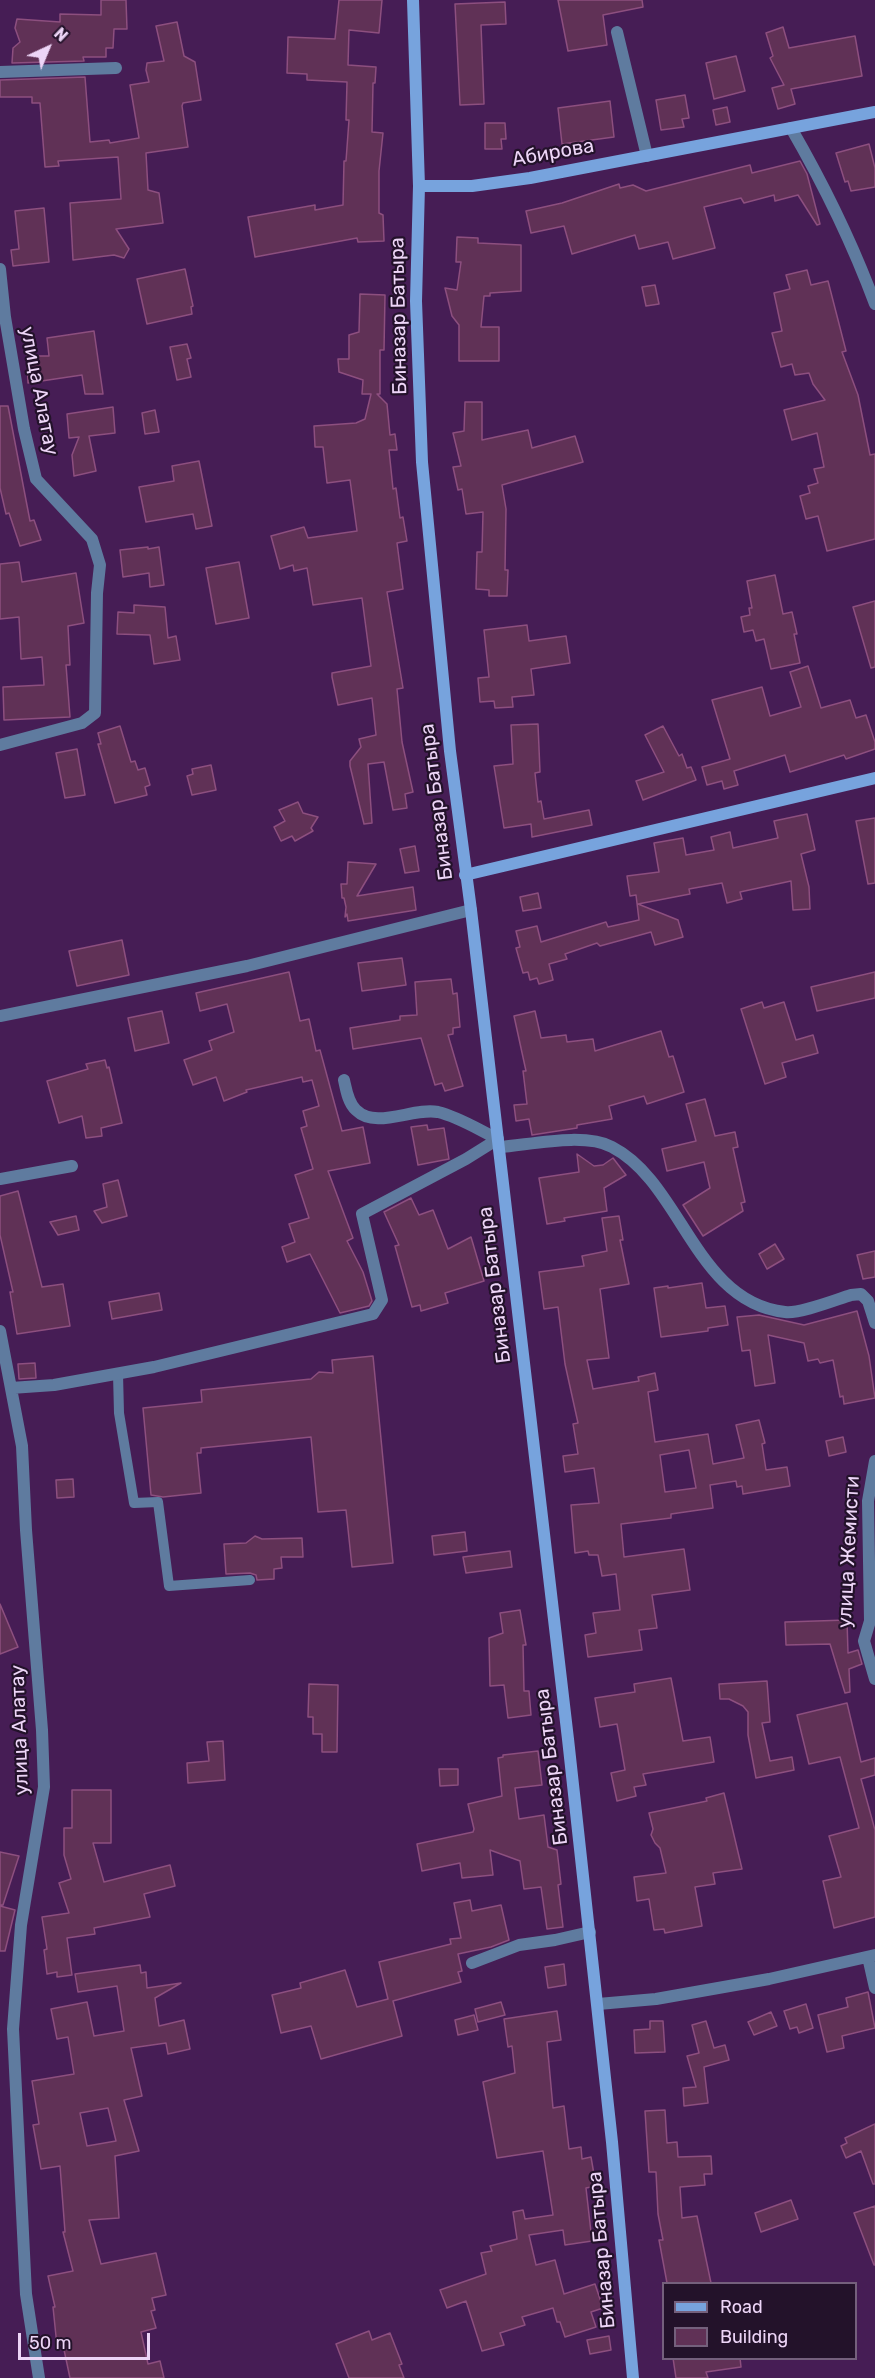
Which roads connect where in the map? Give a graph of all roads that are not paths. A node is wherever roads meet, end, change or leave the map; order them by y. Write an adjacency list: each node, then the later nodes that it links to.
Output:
1 (413, 0): 8 (street)
2 (617, 32): 7 (street)
3 (116, 68): 4 (street)
4 (0, 72)
5 (875, 112): 6 (street, Абирова)
6 (791, 128): 7 (street, Абирова); 10 (street)
7 (647, 156): 8 (street, Абирова)
8 (419, 186): 13 (street, Биназар Батыра)
9 (0, 269): 11 (street, улица Алатау)
10 (875, 304)
11 (0, 745)
12 (875, 778): 13 (street)
13 (465, 875): 14 (street, Биназар Батыра)
14 (471, 910): 15 (street); 17 (street, Биназар Батыра)
15 (0, 1016)
16 (344, 1080): 17 (street)
17 (498, 1143): 20 (street); 22 (street); 27 (street, Биназар Батыра)
18 (72, 1167): 19 (street)
19 (0, 1179)
20 (875, 1323)
21 (0, 1331): 23 (street, улица Алатау)
22 (118, 1374): 23 (street); 25 (lane)
23 (11, 1388): 32 (street, улица Алатау)
24 (875, 1461): 26 (street, улица Жемисти)
25 (249, 1580)
26 (875, 1679)
27 (590, 1932): 29 (street); 31 (street, Биназар Батыра)
28 (871, 1956): 30 (street); 31 (street)
29 (472, 1963)
30 (875, 1988)
31 (598, 2004): 33 (street, Биназар Батыра)
32 (39, 2378)
33 (633, 2378)

